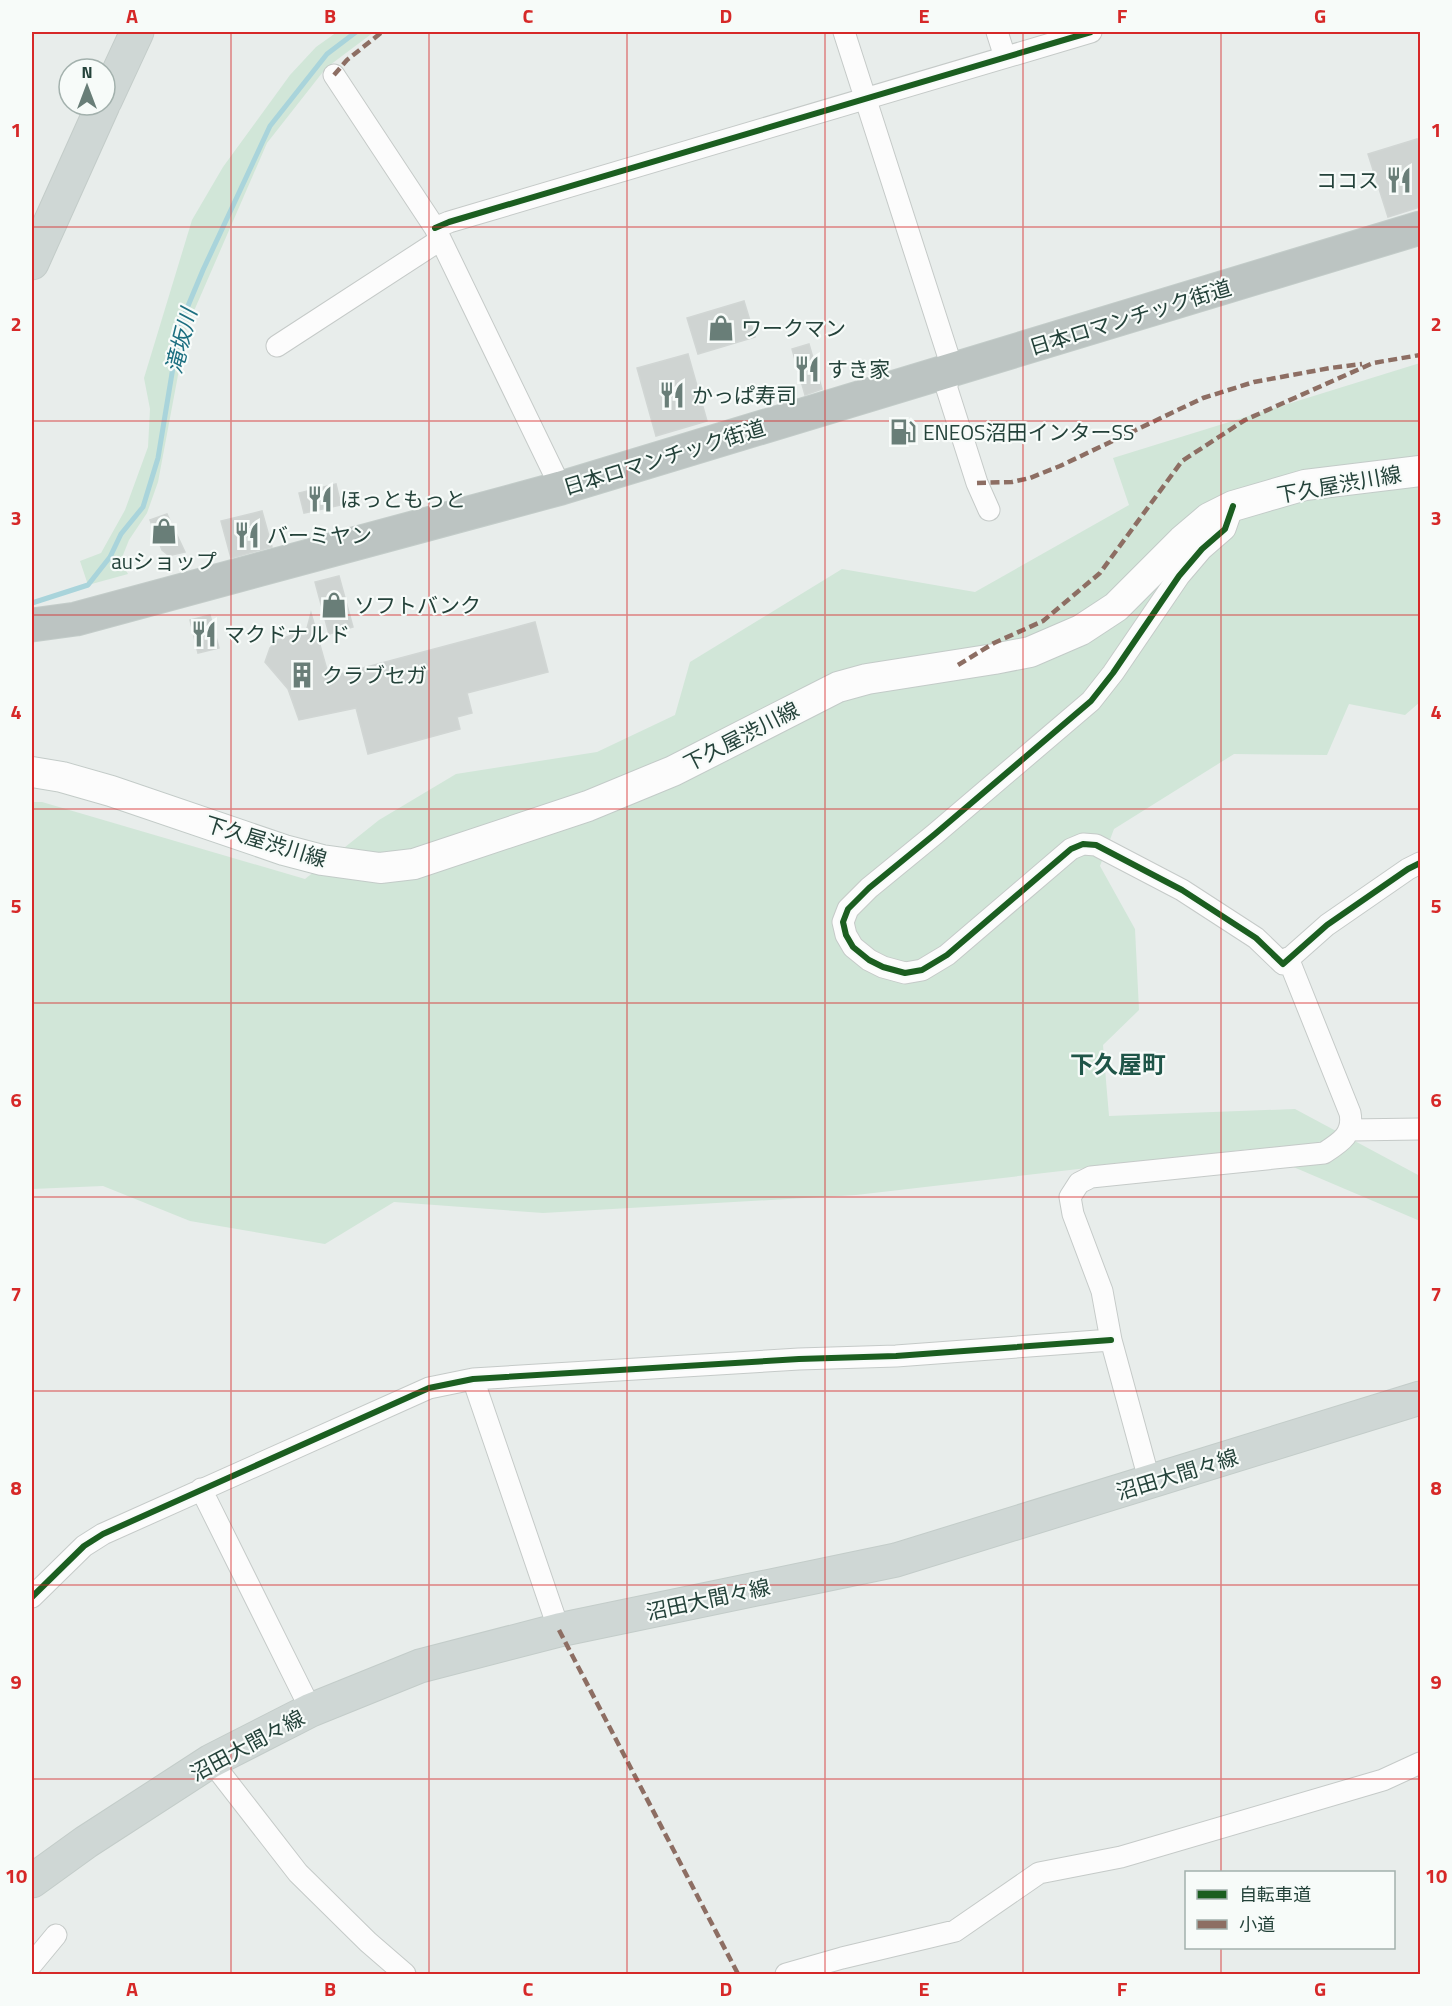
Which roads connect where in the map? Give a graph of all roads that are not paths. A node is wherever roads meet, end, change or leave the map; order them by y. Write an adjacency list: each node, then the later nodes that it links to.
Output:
1 (137, 32): 6 (main road)
2 (844, 32): 8 (street)
3 (997, 32): 5 (street)
4 (1091, 32): 5 (street)
5 (1005, 57): 8 (street)
6 (117, 75)
7 (334, 75): 11 (street)
8 (866, 99): 11 (street); 14 (street)
9 (98, 117): 12 (main road)
10 (1420, 228): 14 (highway, 日本ロマンチック街道)
11 (438, 234): 13 (street); 16 (street)
12 (32, 263)
13 (277, 346)
14 (948, 372): 16 (highway, 日本ロマンチック街道); 18 (street)
15 (1420, 471): 17 (main road, 下久屋渋川線)
16 (561, 488): 19 (highway, 日本ロマンチック街道)
17 (1233, 506): 22 (main road, 下久屋渋川線); 24 (street)
18 (989, 510)
19 (76, 619): 20 (highway, 日本ロマンチック街道); 21 (highway, 日本ロマンチック街道)
20 (32, 625)
21 (32, 646)
22 (32, 772)
23 (1420, 863): 24 (street)
24 (1288, 958): 26 (street)
25 (1420, 1129): 26 (street)
26 (1350, 1130): 27 (street)
27 (1112, 1340): 28 (street); 30 (street)
28 (473, 1379): 31 (street); 33 (street)
29 (1420, 1398): 30 (main road, 沼田大間々線)
30 (1150, 1483): 33 (main road, 沼田大間々線)
31 (201, 1489): 32 (street); 34 (street)
32 (32, 1597)
33 (559, 1630): 34 (main road, 沼田大間々線)
34 (311, 1710): 35 (main road, 沼田大間々線)
35 (211, 1761): 37 (main road, 沼田大間々線); 40 (street)
36 (1420, 1763): 41 (street)
37 (32, 1881)
38 (56, 1935): 39 (street)
39 (32, 1964)
40 (405, 1974)
41 (786, 1974)

